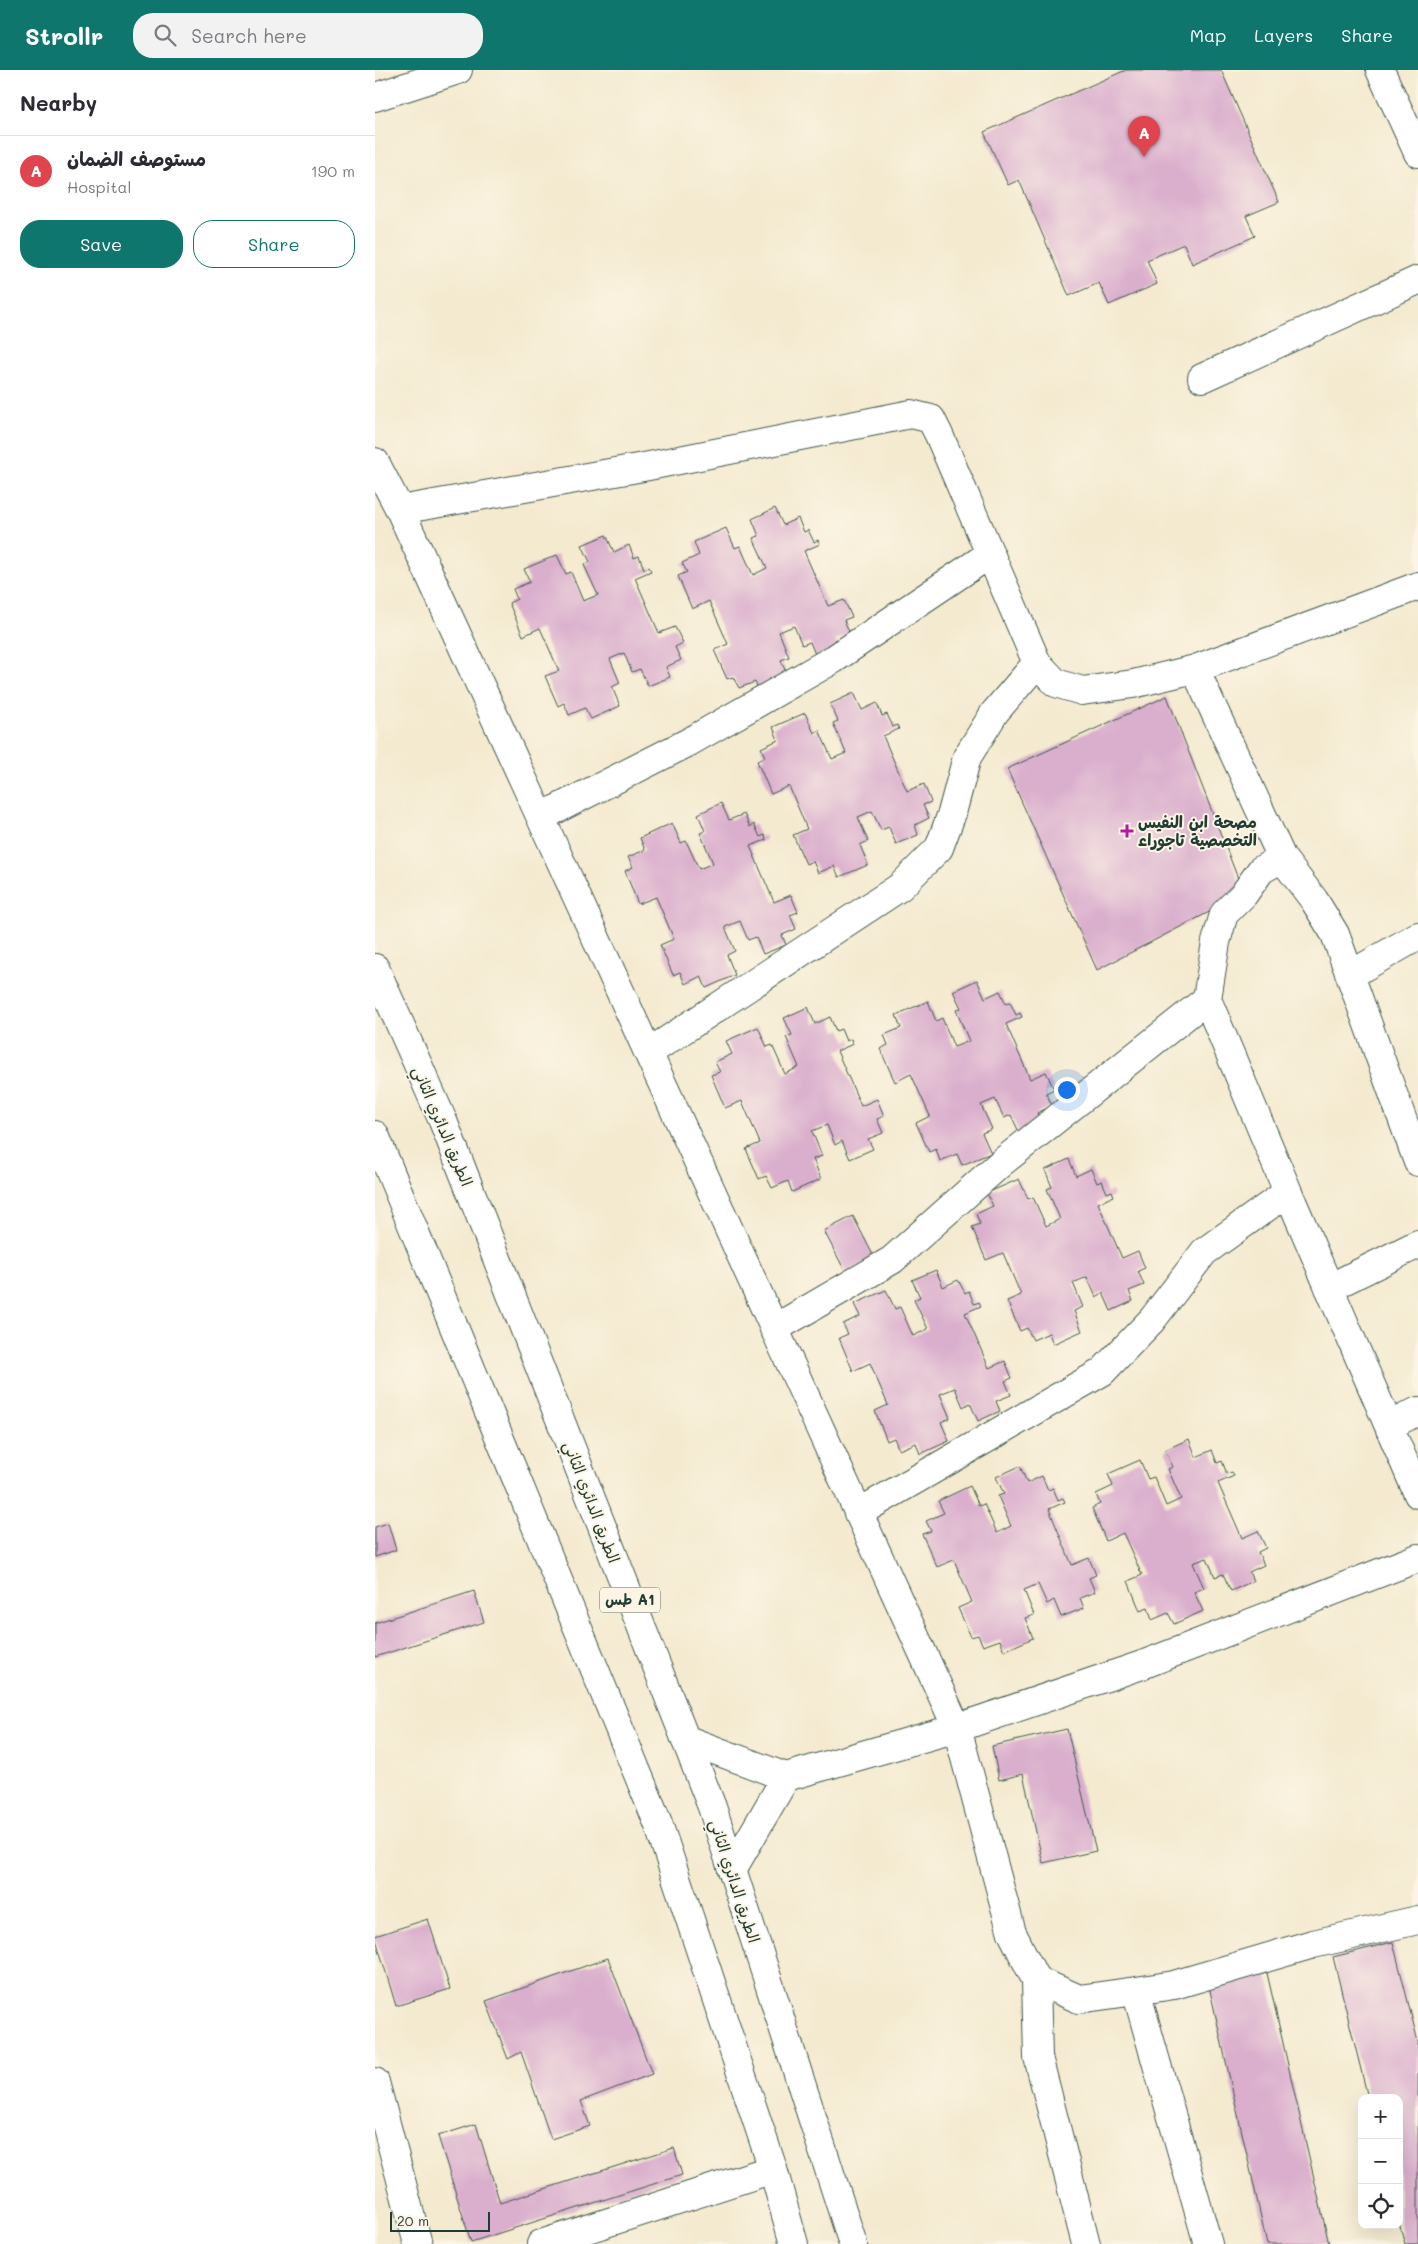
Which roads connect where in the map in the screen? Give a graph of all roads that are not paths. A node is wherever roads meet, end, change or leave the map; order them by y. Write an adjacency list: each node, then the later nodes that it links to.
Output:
1 (458, 70): 3 (main road)
2 (1380, 70): 4 (main road)
3 (375, 97)
4 (1418, 153)
5 (1418, 280): 6 (main road)
6 (1202, 378)
7 (375, 462): 8 (main road)
8 (400, 510): 9 (main road); 13 (main road)
9 (990, 554): 11 (main road); 13 (main road)
10 (1418, 586): 12 (main road)
11 (1037, 664): 12 (main road); 19 (main road)
12 (1195, 669): 14 (main road)
13 (541, 817): 19 (main road)
14 (1282, 858): 17 (main road); 18 (main road)
15 (1418, 936): 17 (main road)
16 (375, 968): 32 (main road, الطريق الدائري الثاني / طس A1)
17 (1350, 975): 21 (main road)
18 (1207, 999): 22 (main road); 25 (main road)
19 (648, 1053): 25 (main road)
20 (377, 1144): 40 (main road)
21 (1418, 1162)
22 (1288, 1192): 24 (main road); 29 (main road)
23 (1418, 1244): 24 (main road)
24 (1329, 1288): 27 (main road)
25 (774, 1330): 29 (main road)
26 (1418, 1411): 27 (main road)
27 (1389, 1426): 28 (main road)
28 (1418, 1494)
29 (858, 1513): 31 (main road)
30 (1418, 1558): 31 (main road)
31 (957, 1728): 33 (main road); 36 (main road)
32 (685, 1739): 33 (main road); 34 (main road, الطريق الدائري الثاني / طس A1)
33 (786, 1777): 34 (main road)
34 (732, 1870): 44 (main road, الطريق الدائري الثاني / طس A1)
35 (1418, 1920): 37 (main road)
36 (1036, 1980): 37 (main road); 45 (main road)
37 (1136, 1991): 46 (main road)
38 (375, 2082): 39 (main road)
39 (385, 2162): 41 (main road)
40 (773, 2169): 42 (main road); 43 (main road)
41 (418, 2244)
42 (541, 2244)
43 (794, 2244)
44 (853, 2244)
45 (1086, 2244)
46 (1208, 2244)

